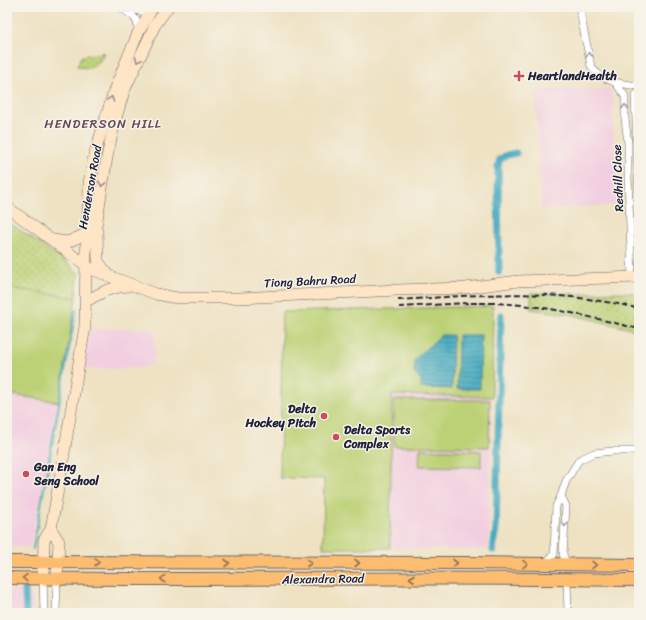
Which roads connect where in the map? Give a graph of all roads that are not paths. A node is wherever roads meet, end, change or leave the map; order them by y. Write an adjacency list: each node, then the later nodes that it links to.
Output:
1 (120, 7): 6 (street)
2 (128, 7): 5 (street)
3 (168, 7): 15 (main road, Henderson Road, one-way to 15)
4 (579, 7): 7 (street, one-way to 4)
5 (153, 8): 6 (main road, Henderson Road)
6 (138, 33): 16 (main road, Henderson Road, one-way to 6)
7 (616, 82): 8 (street); 10 (street, Redhill Close, one-way to 7)
8 (639, 86)
9 (639, 92): 11 (street, Redhill Close)
10 (626, 135): 11 (street); 12 (street, Redhill Close)
11 (638, 139): 12 (street); 13 (street, Redhill Close)
12 (628, 143): 20 (street, Redhill Close)
13 (639, 197)
14 (7, 208): 17 (main road, Tiong Bahru Road)
15 (98, 210): 18 (main road, Henderson Road); 19 (main road)
16 (88, 234): 17 (main road); 18 (main road, Henderson Road)
17 (48, 239): 18 (main road, Tiong Bahru Road)
18 (89, 268): 19 (main road, Tiong Bahru Road); 22 (main road, Henderson Road); 23 (main road, Henderson Road)
19 (109, 276): 21 (main road, Tiong Bahru Road)
20 (636, 277): 21 (main road, Tiong Bahru Road)
21 (133, 286): 22 (main road)
22 (90, 299): 23 (main road, Henderson Road)
23 (86, 312): 26 (main road, Henderson Road)
24 (639, 451): 25 (street)
25 (561, 496): 31 (street); 32 (street, one-way to 32)
26 (51, 529): 28 (main road, Henderson Road); 29 (main road)
27 (7, 562): 28 (main road, Alexandra Road)
28 (43, 562): 29 (main road, Alexandra Road); 35 (main road, Henderson Road)
29 (58, 562): 30 (main road, Alexandra Road, one-way to 30); 36 (main road)
30 (508, 564): 31 (main road, Alexandra Road, one-way to 31); 37 (main road)
31 (541, 564): 32 (main road, Alexandra Road)
32 (573, 564): 33 (main road, Alexandra Road, one-way to 33)
33 (639, 566)
34 (7, 578): 35 (main road, Alexandra Road, one-way to 34)
35 (43, 578): 36 (main road, Alexandra Road); 40 (street)
36 (57, 578): 37 (main road, Alexandra Road, one-way to 36); 41 (street)
37 (508, 579): 38 (main road, Alexandra Road)
38 (567, 580): 39 (main road, Alexandra Road); 42 (street)
39 (639, 580)
40 (44, 613)
41 (56, 613)
42 (568, 613)

